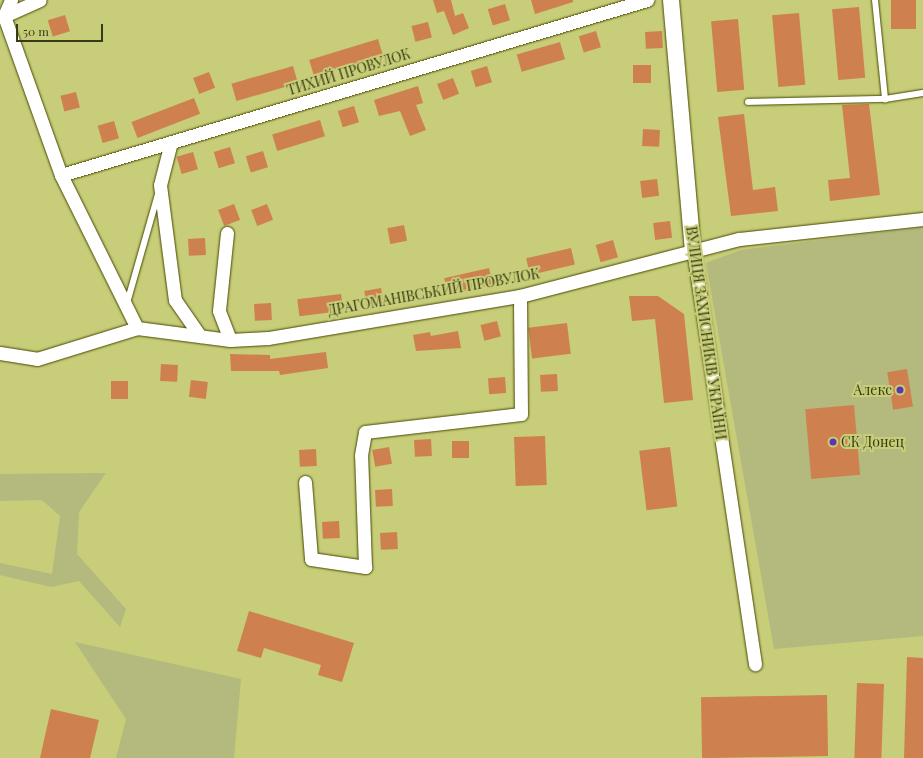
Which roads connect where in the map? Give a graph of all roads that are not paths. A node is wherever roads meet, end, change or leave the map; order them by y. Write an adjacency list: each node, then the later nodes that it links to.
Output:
1 (11, 0): 6 (street)
2 (40, 0): 6 (street)
3 (647, 0): 10 (street, ТИХИЙ ПРОВУЛОК)
4 (671, 0): 15 (street, ВУЛИЦЯ ЗАХИСНИКІВ УКРАЇНИ)
5 (875, 0): 8 (lane)
6 (4, 16): 11 (street)
7 (923, 93): 8 (lane)
8 (885, 99): 9 (lane)
9 (748, 102)
10 (170, 142): 11 (street, ТИХИЙ ПРОВУЛОК); 12 (street)
11 (61, 175): 17 (street)
12 (160, 185): 17 (lane); 19 (street)
13 (923, 219): 15 (street, ДРАГОМАНІВСЬКИЙ ПРОВУЛОК)
14 (227, 233): 20 (street)
15 (693, 249): 16 (street, ДРАГОМАНІВСЬКИЙ ПРОВУЛОК); 23 (street, ВУЛИЦЯ ЗАХИСНИКІВ УКРАЇНИ)
16 (520, 296): 20 (street, ДРАГОМАНІВСЬКИЙ ПРОВУЛОК); 22 (street)
17 (126, 306): 18 (street)
18 (137, 328): 19 (street, ДРАГОМАНІВСЬКИЙ ПРОВУЛОК); 21 (street)
19 (200, 336): 20 (street, ДРАГОМАНІВСЬКИЙ ПРОВУЛОК)
20 (230, 340)
21 (0, 353)
22 (306, 482)
23 (755, 664)

